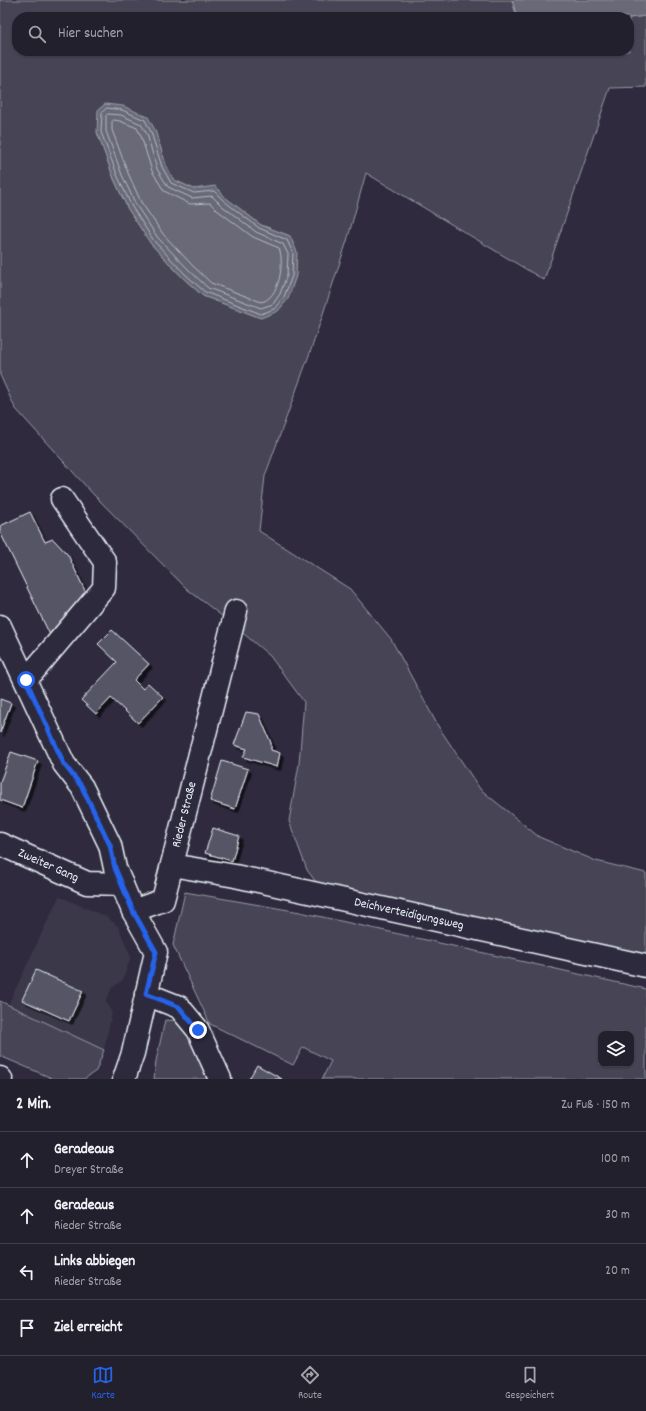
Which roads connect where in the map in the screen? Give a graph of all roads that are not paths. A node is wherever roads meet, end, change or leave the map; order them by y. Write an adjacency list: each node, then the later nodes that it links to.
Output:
1 (62, 499): 4 (street)
2 (236, 611): 6 (street, Rieder Straße)
3 (0, 626): 4 (street)
4 (26, 680): 7 (street)
5 (0, 844): 7 (street, Zweiter Gang)
6 (172, 865): 8 (street, Rieder Straße); 9 (street, Deichverteidigungsweg)
7 (122, 884): 8 (street)
8 (133, 911): 10 (street)
9 (646, 966)
10 (146, 994): 11 (street); 12 (street)
11 (124, 1079)
12 (220, 1079)

